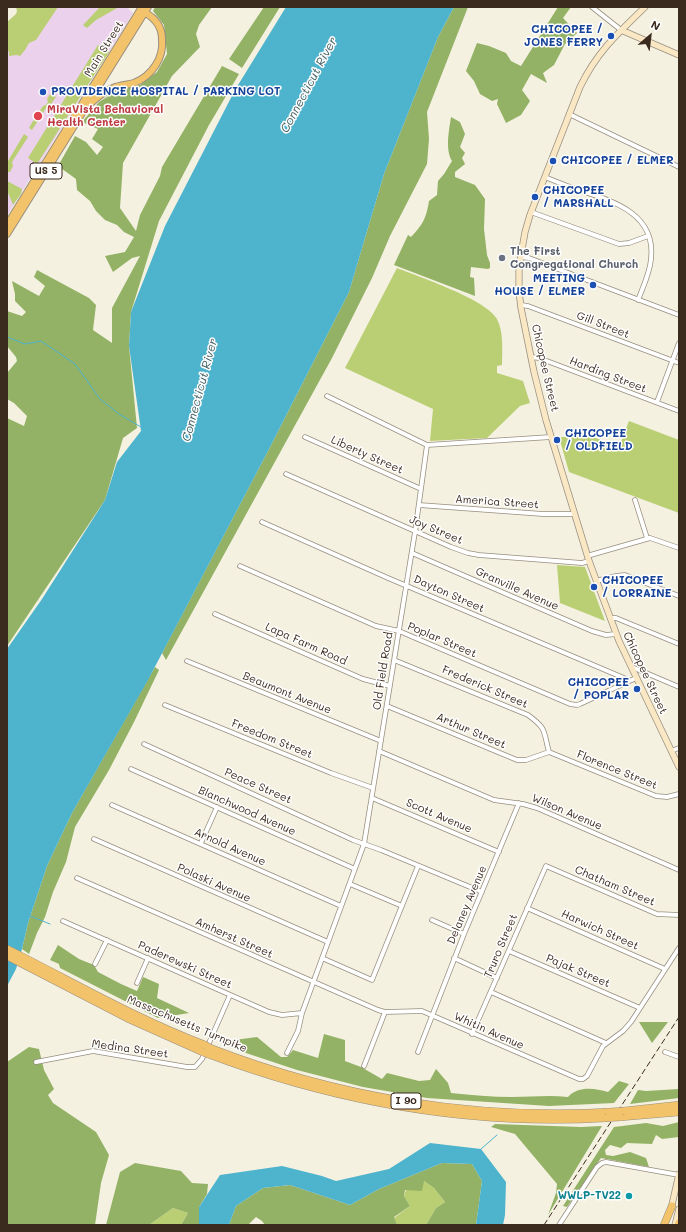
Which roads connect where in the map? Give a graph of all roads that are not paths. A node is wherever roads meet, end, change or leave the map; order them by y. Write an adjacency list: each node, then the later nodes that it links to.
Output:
1 (592, 7): 4 (street)
2 (645, 7): 4 (main road, Chicopee Street)
3 (142, 9): 6 (main road, Main Street / US 5); 6 (main road); 11 (main road, Main Street / US 5)
4 (621, 30): 5 (main road); 7 (main road, Chicopee Street)
5 (679, 56)
6 (84, 109): 12 (main road, Main Street / US 5)
7 (569, 114): 8 (street); 9 (main road, Chicopee Street)
8 (679, 167)
9 (544, 177): 10 (main road, Chicopee Street); 13 (street)
10 (531, 212): 13 (street); 14 (main road, Chicopee Street)
11 (7, 225)
12 (7, 234)
13 (648, 236): 15 (street)
14 (520, 257): 15 (street); 16 (main road, Chicopee Street)
15 (638, 300): 17 (street)
16 (521, 304): 19 (main road, Chicopee Street); 20 (street, Gill Street)
17 (679, 315)
18 (679, 343): 20 (street)
19 (531, 357): 23 (street, Harding Street); 26 (main road, Chicopee Street)
20 (672, 361): 21 (street, Gill Street); 23 (street)
21 (679, 363)
22 (327, 396): 27 (street)
23 (656, 402): 24 (street, Harding Street)
24 (679, 411)
25 (305, 437): 29 (street, Liberty Street)
26 (551, 437): 27 (street); 32 (main road, Chicopee Street)
27 (427, 445): 29 (street, Old Field Road)
28 (286, 474): 34 (street, Joy Street)
29 (421, 489): 31 (street, Old Field Road)
30 (635, 500): 35 (street)
31 (419, 505): 32 (street, America Street); 34 (street, Old Field Road)
32 (574, 514): 38 (main road, Chicopee Street)
33 (262, 522): 41 (street, Dayton Street)
34 (415, 532): 37 (street, Old Field Road); 38 (street, Joy Street)
35 (647, 538): 36 (street); 38 (street, Joy Street)
36 (679, 548)
37 (412, 553): 41 (street, Old Field Road); 46 (street, Granville Avenue)
38 (588, 559): 40 (main road, Chicopee Street)
39 (240, 566): 45 (street, Poplar Street)
40 (596, 581): 42 (street); 44 (main road, Chicopee Street)
41 (406, 585): 45 (street, Old Field Road); 52 (street, Dayton Street)
42 (679, 596)
43 (215, 614): 53 (street, Lapa Farm Road)
44 (610, 618): 46 (main road, Chicopee Street); 47 (street)
45 (399, 631): 48 (street, Old Field Road); 52 (street, Poplar Street)
46 (616, 634): 50 (main road, Chicopee Street)
47 (679, 644)
48 (394, 660): 53 (street, Old Field Road); 62 (street, Frederick Street)
49 (188, 661): 57 (street, Beaumont Avenue)
50 (631, 667): 51 (main road, Chicopee Street); 54 (street)
51 (636, 678): 52 (street, Poplar Street); 61 (main road, Chicopee Street)
52 (627, 682)
53 (390, 686): 56 (street, Old Field Road)
54 (679, 687)
55 (165, 705): 65 (street, Freedom Street)
56 (387, 706): 57 (street, Old Field Road); 62 (street, Arthur Street)
57 (381, 741): 60 (street, Old Field Road)
58 (144, 744): 73 (street, Peace Street)
59 (679, 748): 61 (street)
60 (379, 751): 65 (street, Old Field Road); 68 (street, Wilson Avenue)
61 (671, 751): 63 (main road, Chicopee Street)
62 (549, 752): 66 (street, Florence Street)
63 (679, 767)
64 (131, 769): 70 (street, Blanchwood Avenue)
65 (374, 788): 67 (street, Old Field Road)
66 (679, 794)
67 (372, 798): 73 (street, Old Field Road); 74 (street, Scott Avenue)
68 (519, 803): 74 (street, Delaney Avenue); 78 (street, Wilson Avenue)
69 (112, 805): 72 (street, Arnold Avenue)
70 (217, 807): 72 (street); 77 (street, Blanchwood Avenue)
71 (94, 839): 90 (street, Polaski Avenue)
72 (201, 843): 82 (street, Arnold Avenue)
73 (364, 844): 75 (street, Peace Street); 77 (street, Old Field Road)
74 (499, 852): 81 (street, Delaney Avenue)
75 (418, 866): 81 (street, Peace Street); 83 (street)
76 (546, 866): 84 (street, Truro Street); 85 (street, Chatham Street)
77 (355, 869): 80 (street, Old Field Road)
78 (679, 870)
79 (77, 878): 102 (street, Amherst Street)
80 (350, 884): 82 (street, Old Field Road); 83 (street)
81 (482, 892): 88 (street, Delaney Avenue)
82 (341, 906): 90 (street, Old Field Road)
83 (402, 906): 96 (street)
84 (527, 908): 93 (street, Truro Street); 99 (street, Harwich Street)
85 (679, 915)
86 (432, 920): 88 (street)
87 (63, 921): 89 (street, Paderewski Street)
88 (464, 934): 97 (street, Delaney Avenue)
89 (107, 940): 95 (street, Paderewski Street); 98 (street)
90 (328, 942): 96 (street, Old Field Road)
91 (679, 948): 99 (street)
92 (7, 949): 100 (highway, Massachusetts Turnpike / I 90)
93 (509, 951): 101 (street, Truro Street); 106 (street, Pajak Street)
94 (7, 956): 100 (highway, Massachusetts Turnpike / I 90)
95 (148, 958): 103 (street); 105 (street, Paderewski Street)
96 (322, 958): 102 (street, Old Field Road)
97 (454, 958): 101 (street); 109 (street, Delaney Avenue)
98 (95, 964)
99 (665, 969): 106 (street)
100 (55, 977): 120 (highway, Massachusetts Turnpike / I 90, bridge)
101 (497, 978): 104 (street, Truro Street)
102 (314, 982): 107 (street, Amherst Street); 108 (street, Old Field Road)
103 (137, 983)
104 (491, 992): 110 (street, Truro Street); 111 (street)
105 (230, 995): 108 (street, Paderewski Street); 116 (street, Medina Street)
106 (640, 1008): 111 (street)
107 (386, 1012): 109 (street, Whitin Avenue); 117 (street)
108 (302, 1013): 114 (street, Old Field Road)
109 (431, 1015): 110 (street, Whitin Avenue); 112 (street, Delaney Avenue)
110 (472, 1034): 111 (street, Whitin Avenue)
111 (606, 1043)
112 (418, 1052)
113 (665, 1052): 115 (street)
114 (287, 1053)
115 (679, 1057)
116 (36, 1062)
117 (364, 1066)
118 (679, 1105): 120 (highway, Massachusetts Turnpike / I 90)
119 (679, 1112): 120 (highway, Massachusetts Turnpike / I 90)
120 (622, 1114)
121 (679, 1175): 122 (main road); 124 (street)
122 (676, 1207): 123 (main road); 125 (highway); 126 (main road)
123 (678, 1224)
124 (559, 1225)
125 (664, 1225)
126 (668, 1225)

